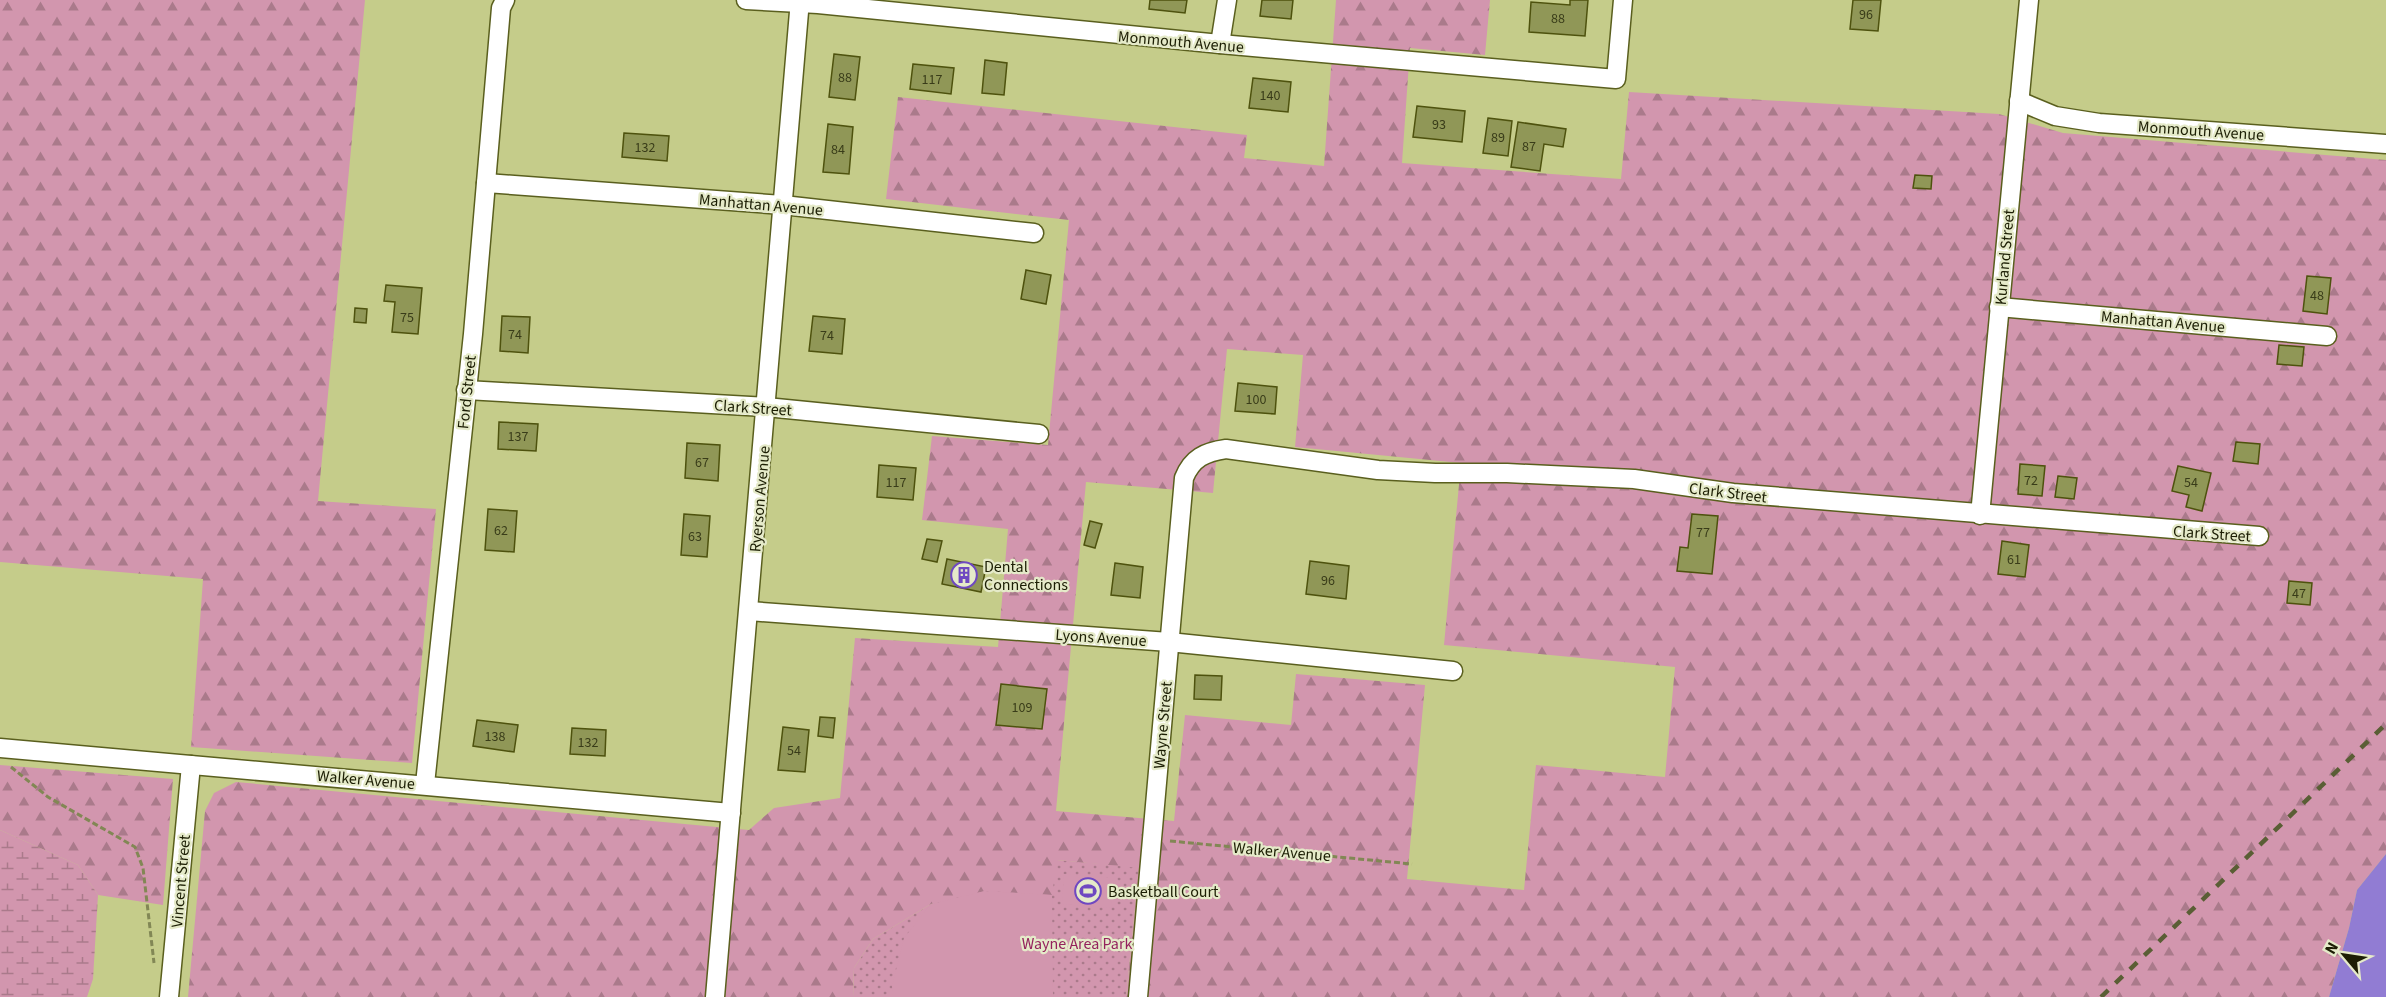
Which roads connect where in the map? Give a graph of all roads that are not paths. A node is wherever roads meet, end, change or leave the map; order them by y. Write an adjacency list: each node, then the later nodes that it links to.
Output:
1 (505, 0): 10 (street, Ford Street)
2 (746, 0): 6 (street, Monmouth Avenue)
3 (1227, 0): 7 (street)
4 (1623, 0): 7 (street, Monmouth Avenue)
5 (2029, 0): 8 (street, Kurland Street)
6 (800, 2): 7 (street, Monmouth Avenue); 11 (street, Ryerson Avenue)
7 (1220, 44)
8 (2019, 100): 9 (street, Monmouth Avenue); 13 (street, Kurland Street)
9 (2386, 144)
10 (486, 183): 11 (street, Manhattan Avenue); 15 (street, Ford Street)
11 (783, 205): 12 (street, Manhattan Avenue); 16 (street, Ryerson Avenue)
12 (1034, 233)
13 (1999, 307): 14 (street, Manhattan Avenue); 19 (street, Kurland Street)
14 (2328, 336)
15 (466, 390): 16 (street, Clark Street); 26 (street, Ford Street)
16 (766, 407): 17 (street, Clark Street); 21 (street, Ryerson Avenue)
17 (1039, 434)
18 (1198, 457): 19 (street, Clark Street); 22 (street, Wayne Street)
19 (1980, 515): 20 (street, Clark Street)
20 (2259, 536)
21 (749, 611): 22 (street, Lyons Avenue); 27 (street, Ryerson Avenue)
22 (1169, 642): 23 (street, Lyons Avenue); 30 (street, Wayne Street)
23 (1453, 671)
24 (0, 748): 25 (street, Walker Avenue)
25 (191, 765): 26 (street, Walker Avenue); 28 (street, Vincent Street)
26 (425, 784): 27 (street, Walker Avenue)
27 (731, 813): 29 (street, Ryerson Avenue)
28 (169, 995)
29 (715, 997)
30 (1138, 997)

